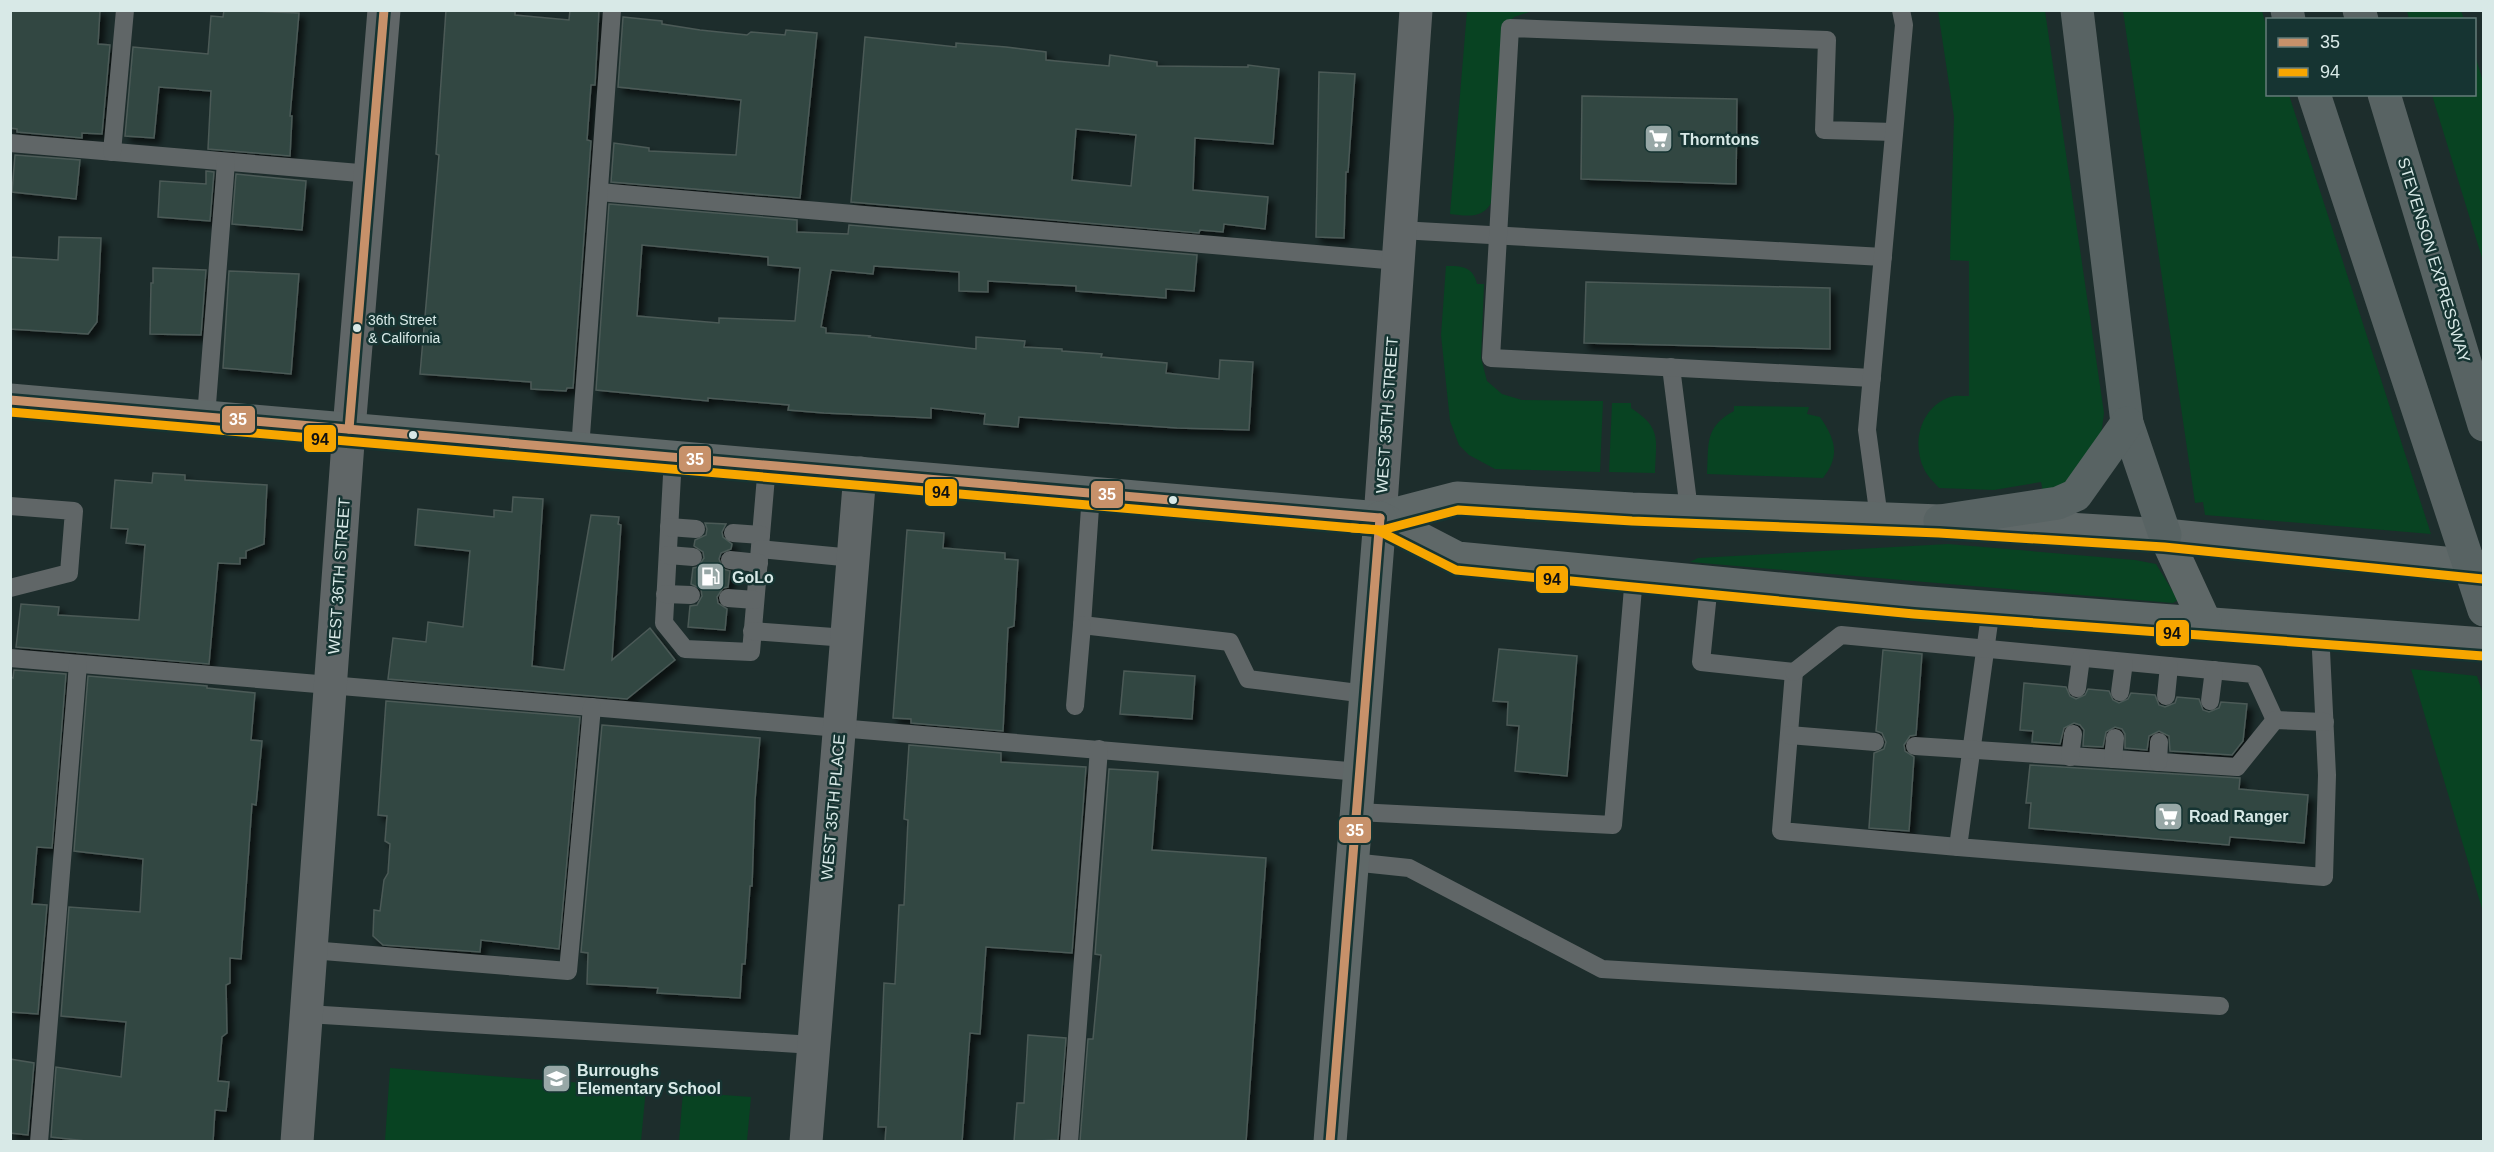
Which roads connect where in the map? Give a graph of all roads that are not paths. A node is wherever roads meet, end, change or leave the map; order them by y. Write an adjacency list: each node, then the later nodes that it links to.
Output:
1 (125, 10): 11 (lane)
2 (384, 10): 13 (street, WEST 36TH STREET)
3 (612, 10): 14 (lane)
4 (1416, 10): 16 (street, WEST 35TH STREET)
5 (1901, 10): 9 (lane)
6 (2077, 10): 22 (highway)
7 (2315, 96): 53 (highway)
8 (2385, 96): 23 (highway, STEVENSON EXPRESSWAY)
9 (1894, 132): 15 (lane); 17 (lane)
10 (10, 143): 11 (lane)
11 (112, 152): 12 (lane)
12 (226, 162): 13 (lane); 21 (lane)
13 (371, 174): 24 (street, WEST 36TH STREET)
14 (599, 192): 16 (lane); 25 (lane)
15 (1499, 237): 16 (lane); 17 (lane); 18 (lane)
16 (1399, 246): 32 (street, WEST 35TH STREET)
17 (1883, 257): 19 (lane)
18 (1671, 367): 19 (lane); 31 (lane)
19 (1872, 378): 33 (lane)
20 (10, 400): 21 (main road)
21 (206, 417): 24 (main road)
22 (2127, 423): 34 (highway); 38 (highway)
23 (2484, 424)
24 (350, 429): 25 (main road); 68 (street, WEST 36TH STREET)
25 (580, 449): 26 (main road)
26 (673, 457): 27 (main road); 35 (lane)
27 (767, 465): 28 (main road); 39 (lane)
28 (860, 473): 29 (main road); 42 (street, WEST 35TH PLACE)
29 (1091, 493): 32 (main road); 55 (lane)
30 (10, 506): 47 (lane)
31 (1689, 510): 32 (main road); 33 (main road)
32 (1380, 518): 45 (main road); 71 (main road, WEST 35TH STREET)
33 (1879, 518): 34 (main road)
34 (1940, 521): 38 (main road)
35 (669, 527): 36 (lane); 40 (lane)
36 (696, 530)
37 (733, 532): 39 (lane)
38 (2165, 535): 44 (main road); 54 (main road)
39 (760, 549): 42 (lane); 43 (lane); 51 (lane)
40 (668, 555): 41 (lane); 48 (lane)
41 (693, 557)
42 (853, 558): 58 (street, WEST 35TH PLACE)
43 (730, 560)
44 (2484, 567)
45 (1634, 576): 46 (main road); 93 (lane)
46 (1708, 583): 52 (main road); 67 (lane)
47 (10, 588)
48 (665, 594): 49 (lane); 57 (lane)
49 (691, 595)
50 (728, 598): 51 (lane)
51 (755, 600): 57 (lane)
52 (1991, 608): 54 (main road); 60 (lane)
53 (2484, 610)
54 (2205, 622): 56 (main road)
55 (1082, 625): 71 (lane); 74 (lane)
56 (2320, 630): 59 (main road); 77 (lane)
57 (752, 631): 58 (lane)
58 (847, 638): 78 (street, WEST 35TH PLACE)
59 (2484, 644)
60 (1985, 649): 62 (lane); 67 (lane); 87 (lane)
61 (10, 658): 64 (lane)
62 (2081, 658): 63 (lane); 69 (lane)
63 (2124, 662): 65 (lane); 70 (lane)
64 (78, 664): 68 (lane); 100 (lane)
65 (2169, 666): 66 (lane); 72 (lane)
66 (2214, 670): 73 (lane); 76 (lane)
67 (1794, 672): 80 (lane)
68 (331, 685): 75 (lane); 96 (street, WEST 36TH STREET)
69 (2078, 688)
70 (2120, 692)
71 (1366, 694): 92 (main road, WEST 35TH STREET)
72 (2166, 696)
73 (2210, 700)
74 (1075, 706)
75 (592, 707): 78 (lane); 96 (lane)
76 (2275, 720): 77 (lane); 91 (lane)
77 (2325, 722): 94 (lane)
78 (840, 728): 86 (lane); 99 (street, WEST 35TH PLACE)
79 (2073, 734): 88 (lane)
80 (1789, 735): 82 (lane); 94 (lane)
81 (2115, 738): 89 (lane)
82 (1875, 742)
83 (2159, 742): 90 (lane)
84 (1915, 746): 87 (lane)
85 (2206, 747): 91 (lane)
86 (1099, 749): 92 (lane); 103 (lane)
87 (1971, 751): 88 (lane); 94 (lane)
88 (2070, 757): 89 (lane)
89 (2113, 759): 90 (lane)
90 (2158, 762): 91 (lane)
91 (2202, 765)
92 (1360, 772): 93 (main road, WEST 35TH STREET)
93 (1356, 812): 95 (main road, WEST 35TH STREET)
94 (1958, 847)
95 (1352, 862): 97 (lane); 104 (main road, WEST 35TH STREET)
96 (311, 950): 98 (street, WEST 36TH STREET)
97 (2220, 1006)
98 (307, 1014): 99 (lane); 101 (street, WEST 36TH STREET)
99 (814, 1045): 102 (street, WEST 35TH PLACE)
100 (39, 1142)
101 (297, 1142)
102 (806, 1142)
103 (1069, 1142)
104 (1330, 1142)

